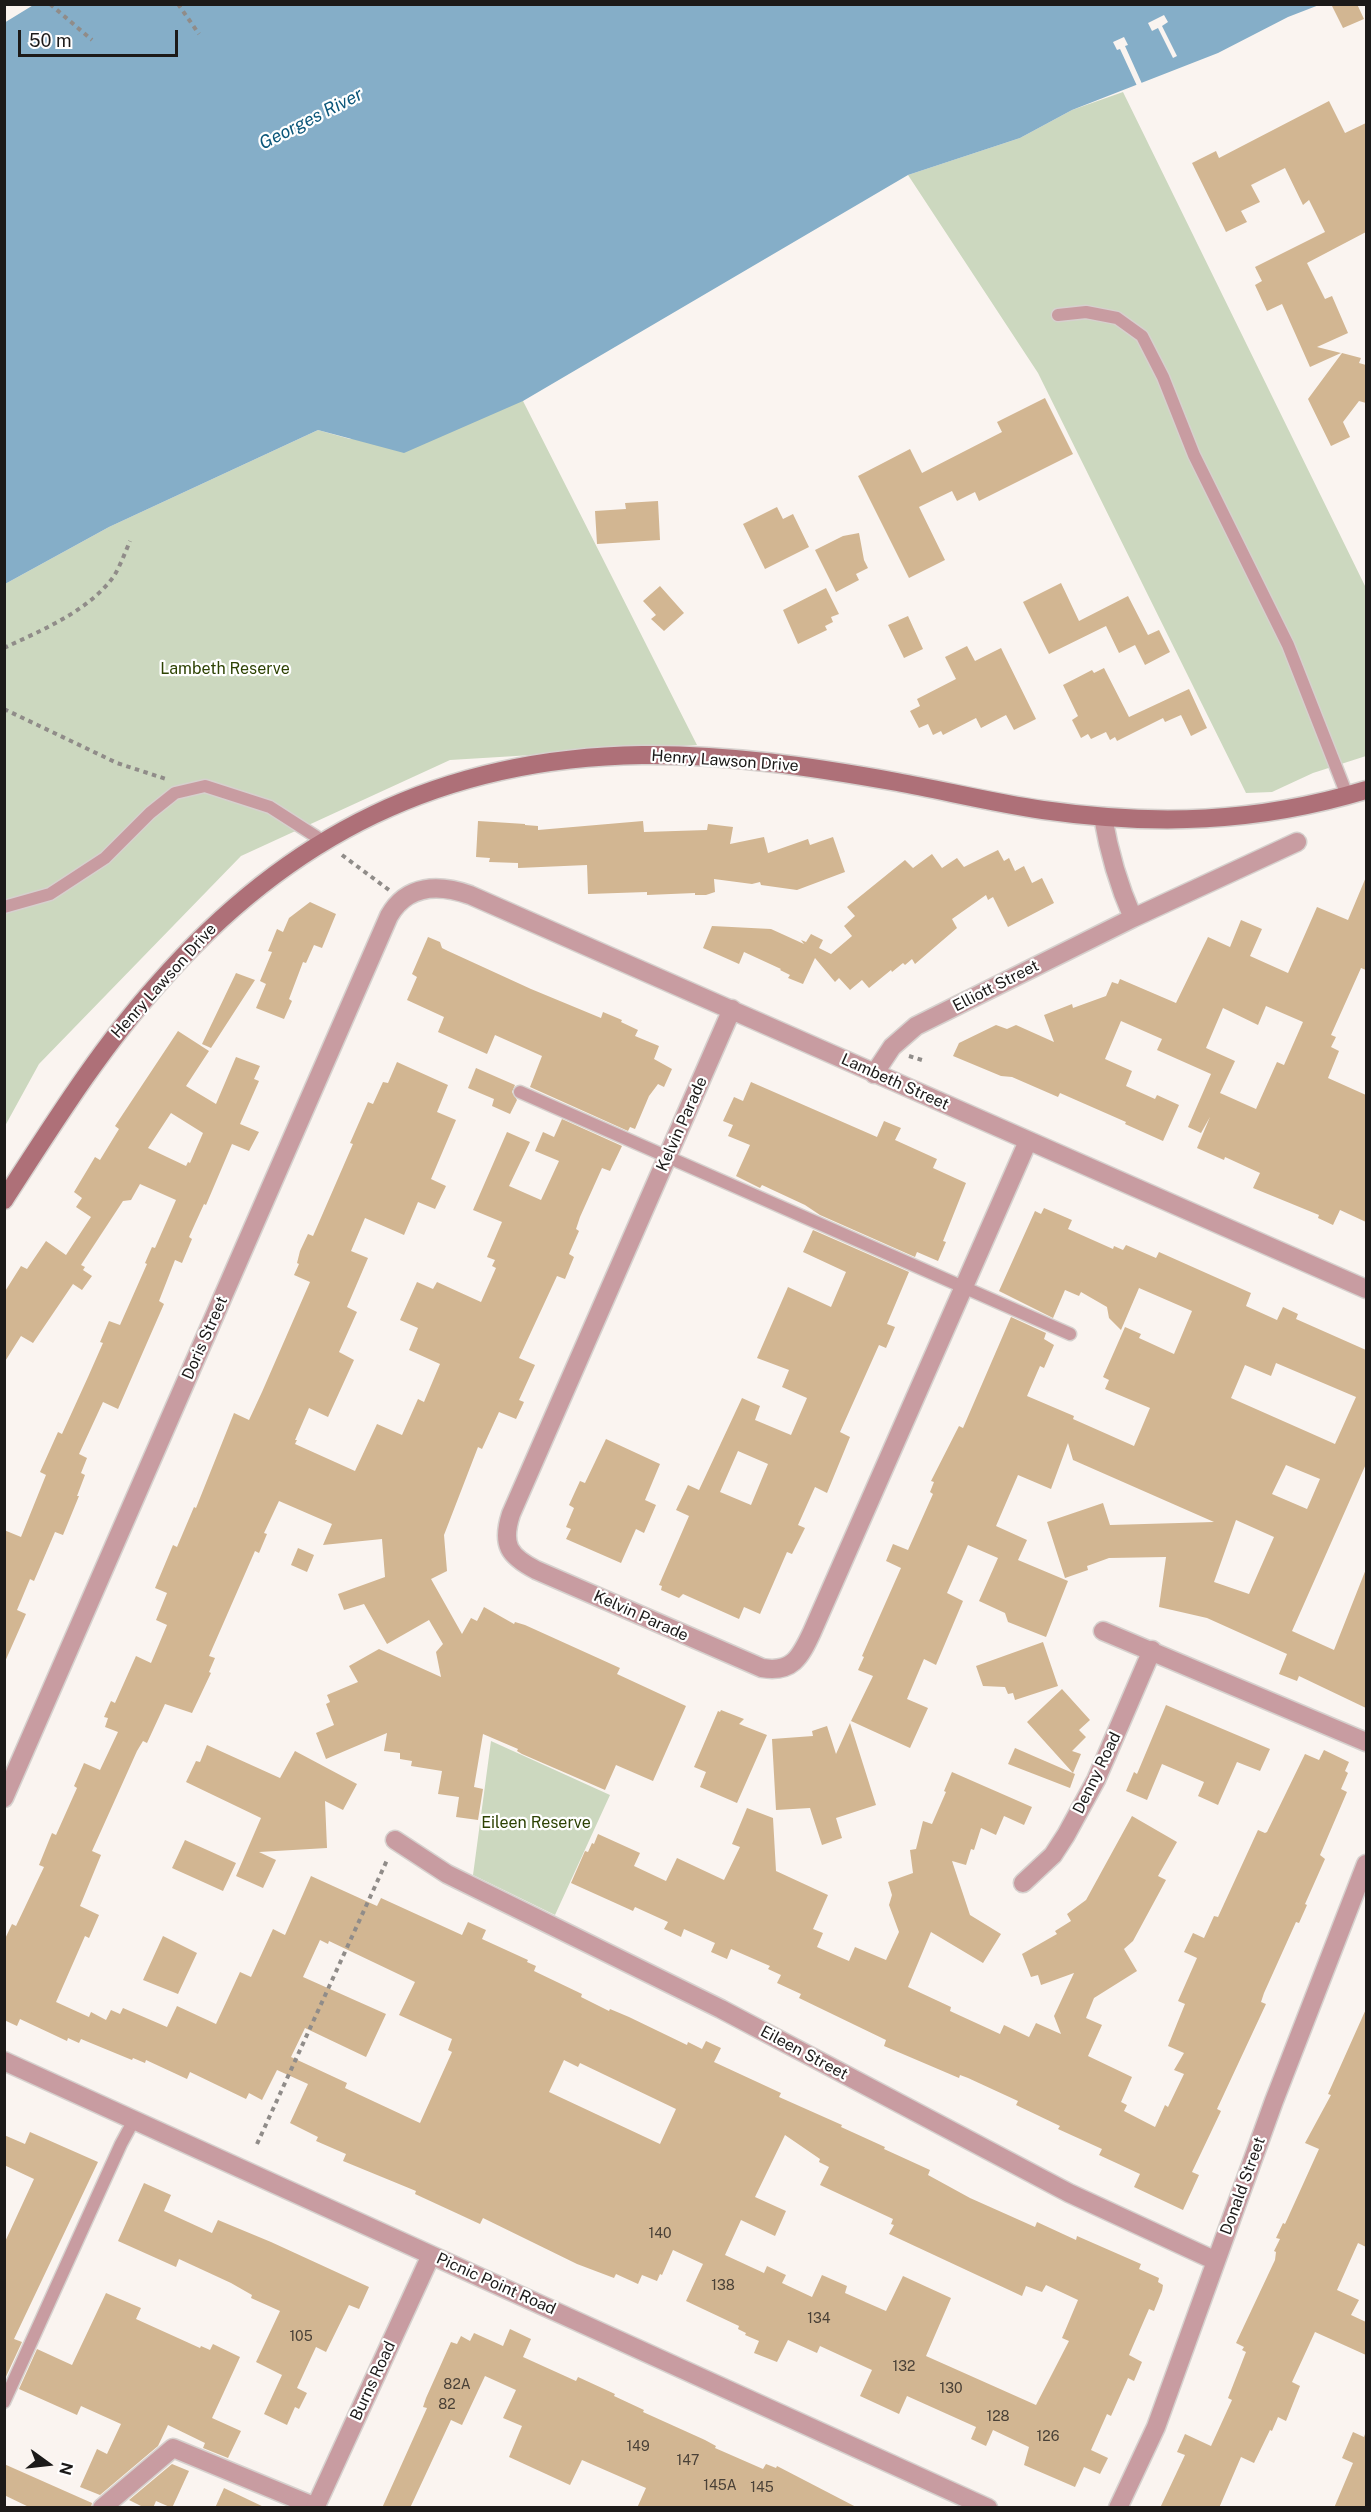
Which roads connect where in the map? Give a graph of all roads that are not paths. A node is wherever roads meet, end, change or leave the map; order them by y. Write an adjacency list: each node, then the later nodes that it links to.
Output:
1 (1058, 315): 3 (lane)
2 (1366, 790): 3 (main road, Henry Lawson Drive)
3 (1347, 795): 4 (main road, Henry Lawson Drive)
4 (1103, 817): 5 (main road, Henry Lawson Drive); 9 (street)
5 (322, 841): 8 (lane); 15 (main road, Henry Lawson Drive)
6 (1297, 842): 9 (street, Elliott Street)
7 (401, 899): 10 (street, Lambeth Street); 22 (street, Doris Street)
8 (4, 906)
9 (1133, 918): 11 (street, Elliott Street)
10 (732, 1009): 11 (street, Lambeth Street); 14 (street, Kelvin Parade)
11 (874, 1074): 13 (street, Lambeth Street)
12 (520, 1092): 14 (lane)
13 (1028, 1141): 16 (street, Kelvin Parade); 17 (street, Lambeth Street)
14 (668, 1157): 16 (lane); 16 (street, Kelvin Parade)
15 (4, 1200)
16 (963, 1287): 18 (lane)
17 (1366, 1289)
18 (1070, 1334)
19 (1103, 1631): 20 (street)
20 (1152, 1650): 21 (street); 25 (street, Denny Road)
21 (1366, 1742)
22 (4, 1798)
23 (395, 1840): 29 (street, Eileen Street)
24 (1366, 1864): 29 (street, Donald Street)
25 (1023, 1883)
26 (4, 2061): 27 (street, Picnic Point Road)
27 (134, 2120): 28 (street, Picnic Point Road); 30 (lane)
28 (430, 2255): 31 (street, Burns Road); 33 (street, Picnic Point Road)
29 (1216, 2261): 34 (street, Donald Street)
30 (4, 2402)
31 (315, 2507): 32 (street)
32 (102, 2508)
33 (988, 2508)
34 (1118, 2508)

